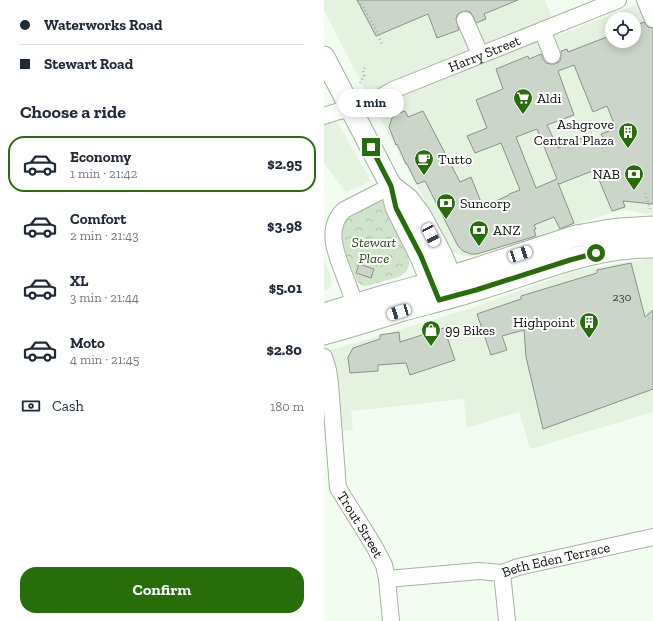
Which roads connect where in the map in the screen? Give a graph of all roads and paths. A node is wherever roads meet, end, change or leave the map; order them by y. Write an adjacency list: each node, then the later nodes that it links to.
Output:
1 (359, 0): 7 (path)
2 (618, 0): 6 (street, Harry Street)
3 (645, 0): 4 (street)
4 (653, 19)
5 (465, 20): 8 (street)
6 (542, 30): 8 (street, Harry Street); 9 (street)
7 (382, 44)
8 (480, 54): 13 (street, Harry Street)
9 (552, 55)
10 (324, 57): 13 (main road)
11 (365, 67): 12 (path)
12 (360, 84)
13 (351, 109): 14 (street, Harry Street); 15 (main road)
14 (324, 116)
15 (391, 186): 19 (main road); 20 (street)
16 (645, 193): 17 (path)
17 (651, 218): 19 (main road)
18 (653, 247): 19 (main road)
19 (444, 289): 20 (main road); 22 (main road)
20 (354, 305): 21 (main road)
21 (324, 314)
22 (324, 334)
23 (324, 356): 26 (street, Trout Street)
24 (653, 537): 25 (street, Beth Eden Terrace)
25 (502, 573): 26 (street, Beth Eden Terrace); 28 (street)
26 (387, 579): 27 (street, Trout Street)
27 (391, 621)
28 (508, 621)

